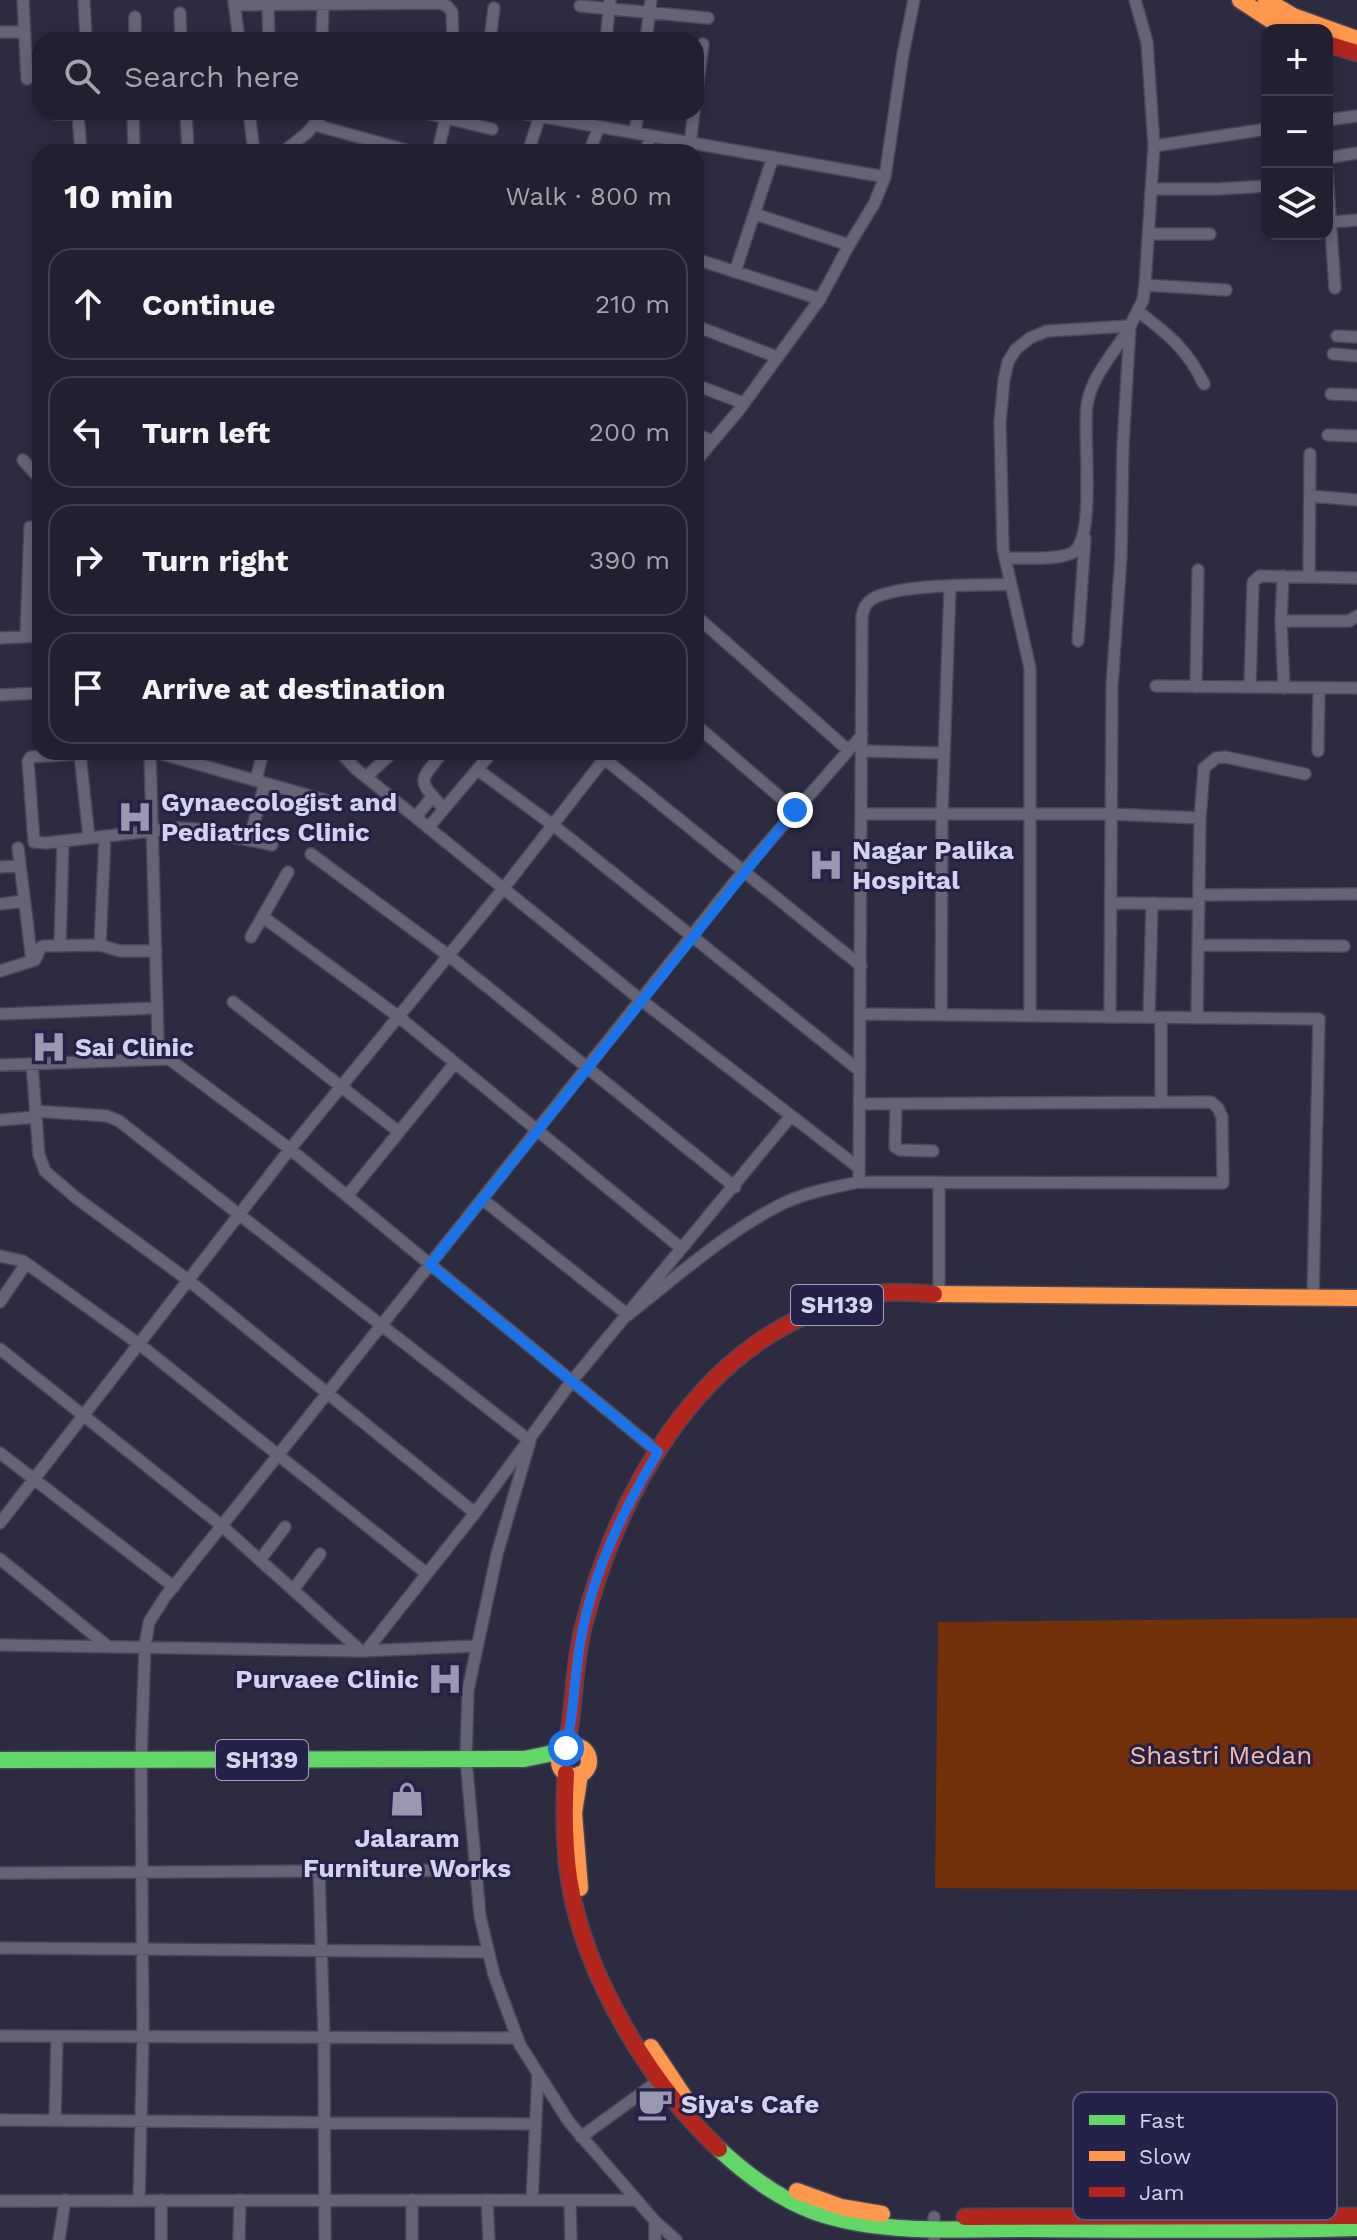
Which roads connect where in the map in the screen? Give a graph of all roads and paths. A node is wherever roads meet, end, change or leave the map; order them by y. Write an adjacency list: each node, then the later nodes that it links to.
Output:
1 (23, 0): 21 (street)
2 (84, 0): 22 (street)
3 (914, 0): 74 (street)
4 (1135, 0): 70 (street)
5 (1240, 0): 17 (main road)
6 (1266, 0): 18 (main road)
7 (234, 3): 10 (street); 25 (street)
8 (323, 4): 10 (street); 27 (street); 28 (street)
9 (610, 4): 11 (street); 12 (street); 30 (street)
10 (268, 5): 26 (street)
11 (580, 6)
12 (651, 6): 16 (street); 31 (street)
13 (494, 8): 29 (street)
14 (180, 13): 24 (street)
15 (135, 17): 23 (street)
16 (708, 18)
17 (1277, 24)
18 (1307, 24)
19 (1357, 30): 32 (street)
20 (0, 32): 21 (street)
21 (24, 32): 37 (street)
22 (86, 32)
23 (135, 32)
24 (181, 32)
25 (238, 32)
26 (269, 32)
27 (322, 32)
28 (453, 32)
29 (491, 32)
30 (607, 32)
31 (647, 32)
32 (1333, 39)
33 (1333, 39): 34 (main road)
34 (1357, 39)
35 (1333, 40): 36 (main road)
36 (1357, 53)
37 (27, 79)
38 (1357, 116): 39 (street)
39 (1333, 119)
40 (78, 120): 58 (street)
41 (133, 120): 59 (street)
42 (186, 120): 60 (street)
43 (250, 120): 61 (street)
44 (318, 120): 51 (street)
45 (446, 120): 64 (street)
46 (465, 120): 53 (street)
47 (539, 120): 65 (street)
48 (561, 120): 52 (street)
49 (637, 120): 55 (street)
50 (693, 120): 57 (street)
51 (315, 125): 62 (street); 63 (street)
52 (599, 127): 55 (street); 66 (street)
53 (492, 129)
54 (1261, 130): 70 (street)
55 (635, 133): 56 (street)
56 (650, 136): 57 (street); 67 (street)
57 (690, 143): 68 (street)
58 (80, 144)
59 (134, 144)
60 (188, 144)
61 (253, 144)
62 (292, 144)
63 (384, 144)
64 (440, 144)
65 (531, 144)
66 (592, 144)
67 (648, 144)
68 (696, 144)
69 (704, 145): 72 (street)
70 (1154, 146): 76 (street)
71 (1357, 153): 73 (street)
72 (773, 157): 74 (street); 77 (street)
73 (1333, 157)
74 (885, 177): 83 (street)
75 (1261, 186): 76 (street)
76 (1151, 189): 80 (street)
77 (755, 214): 83 (street); 85 (street)
78 (1357, 220): 79 (street)
79 (1333, 222)
80 (1149, 234): 81 (street); 86 (street)
81 (1210, 234)
82 (1332, 240): 87 (street)
83 (849, 245): 89 (street)
84 (704, 262): 85 (street)
85 (735, 272): 89 (street)
86 (1145, 285): 88 (street); 90 (street)
87 (1335, 288)
88 (1226, 290)
89 (820, 299): 97 (street)
90 (1139, 312): 91 (street); 98 (street)
91 (1130, 326): 113 (street); 116 (street); 167 (street)
92 (704, 329): 97 (street)
93 (1337, 336): 94 (street)
94 (1357, 337)
95 (1333, 354): 96 (street)
96 (1357, 356)
97 (777, 357): 102 (street)
98 (1204, 384)
99 (704, 388): 102 (street)
100 (1331, 394): 101 (street)
101 (1357, 395)
102 (743, 403): 106 (street)
103 (1328, 435): 104 (street)
104 (1357, 436)
105 (704, 438): 106 (street)
106 (712, 441): 107 (street)
107 (704, 451)
108 (1310, 454): 111 (street)
109 (23, 460): 110 (street)
110 (32, 470)
111 (1311, 496): 112 (street); 119 (street)
112 (1357, 500)
113 (1086, 520): 116 (street); 130 (street)
114 (30, 527): 115 (street)
115 (32, 555)
116 (1005, 558): 121 (street)
117 (1198, 570): 132 (street)
118 (1283, 576): 119 (street); 125 (street); 133 (street)
119 (1309, 577): 120 (street)
120 (1357, 578)
121 (1011, 584): 122 (street); 166 (street)
122 (950, 587): 140 (street); 144 (street)
123 (32, 596): 127 (street)
124 (1357, 616): 125 (street)
125 (1281, 621): 134 (street)
126 (704, 625): 141 (street)
127 (26, 637): 128 (street); 129 (street)
128 (32, 637)
129 (0, 638)
130 (1078, 641)
131 (1156, 686): 132 (street)
132 (1196, 687): 133 (street)
133 (1250, 687): 134 (street)
134 (1284, 688): 135 (street)
135 (1319, 688): 136 (street); 143 (street)
136 (1357, 688)
137 (32, 693): 138 (street)
138 (0, 695)
139 (704, 732): 163 (street)
140 (862, 735): 141 (street); 142 (street)
141 (848, 750): 163 (street)
142 (862, 751): 144 (street); 164 (street)
143 (1318, 751)
144 (943, 753): 165 (street)
145 (32, 757): 176 (street)
146 (81, 760): 174 (street)
147 (152, 760): 172 (street)
148 (181, 760): 159 (street)
149 (262, 760): 159 (street)
150 (348, 760): 158 (street)
151 (384, 760): 158 (street)
152 (438, 760): 160 (street)
153 (486, 760): 156 (street)
154 (597, 760): 170 (street)
155 (606, 760): 182 (street)
156 (478, 770): 162 (street); 170 (street)
157 (1305, 774): 169 (street)
158 (366, 777): 168 (street)
159 (260, 782): 161 (street); 175 (street)
160 (433, 796): 162 (street); 168 (street)
161 (335, 803)
162 (444, 809): 171 (street)
163 (795, 810): 182 (street)
164 (862, 814): 165 (street); 201 (street)
165 (942, 814): 166 (street); 208 (street)
166 (1032, 814): 167 (street); 209 (street)
167 (1111, 814): 169 (street); 188 (street)
168 (416, 817): 171 (street)
169 (1200, 818): 186 (street)
170 (553, 825): 184 (street); 192 (street)
171 (428, 828): 184 (street)
172 (154, 831): 173 (street); 175 (street); 198 (street)
173 (105, 836): 174 (street); 194 (street)
174 (89, 838): 176 (street)
175 (249, 840): 177 (street)
176 (63, 841): 196 (street)
177 (272, 845)
178 (18, 848): 180 (street)
179 (311, 854): 199 (street)
180 (20, 866): 181 (street); 187 (street)
181 (0, 867)
182 (744, 870): 192 (street); 201 (street)
183 (288, 872): 191 (street)
184 (503, 889): 199 (street); 203 (street)
185 (1357, 894): 186 (street)
186 (1199, 900): 189 (street); 195 (street)
187 (24, 901): 190 (street); 200 (street)
188 (1111, 903): 189 (street); 211 (street)
189 (1152, 903): 212 (street)
190 (0, 904)
191 (263, 917): 193 (street); 210 (street)
192 (692, 936): 203 (street); 219 (street)
193 (251, 937)
194 (100, 945): 196 (street); 198 (street)
195 (1198, 945): 197 (street); 213 (street)
196 (60, 946): 200 (street)
197 (1344, 946)
198 (156, 951): 205 (street)
199 (449, 956): 210 (street); 218 (street)
200 (32, 961): 202 (street)
201 (861, 966): 207 (street)
202 (0, 971)
203 (641, 1000): 218 (street); 225 (street)
204 (233, 1002): 220 (street)
205 (157, 1008): 206 (street); 214 (street)
206 (0, 1014)
207 (860, 1014): 208 (street); 219 (street)
208 (941, 1015): 209 (street)
209 (1030, 1016): 211 (street)
210 (399, 1017): 215 (street); 220 (street)
211 (1110, 1017): 212 (street)
212 (1155, 1018): 213 (street); 221 (street)
213 (1197, 1018): 245 (street)
214 (168, 1059): 216 (street); 229 (street)
215 (455, 1063): 227 (street); 228 (street)
216 (32, 1064): 217 (street); 224 (street)
217 (0, 1065)
218 (587, 1067): 227 (street); 234 (street)
219 (860, 1071): 222 (street)
220 (341, 1087): 228 (street); 229 (street)
221 (1161, 1101): 223 (street); 233 (street)
222 (859, 1104): 223 (street); 231 (street)
223 (896, 1104): 230 (street)
224 (36, 1114): 226 (street); 237 (street); 242 (street)
225 (791, 1116): 231 (street); 234 (street)
226 (0, 1120)
227 (536, 1131): 236 (street); 238 (street)
228 (399, 1132): 235 (street)
229 (290, 1149): 235 (street); 237 (street)
230 (933, 1151)
231 (859, 1168): 232 (street)
232 (859, 1182): 233 (street); 248 (street)
233 (939, 1182): 244 (street)
234 (735, 1187): 238 (street)
235 (347, 1196): 241 (street)
236 (482, 1199): 241 (street); 248 (street)
237 (240, 1213): 242 (street); 249 (street)
238 (681, 1248): 248 (street)
239 (0, 1256): 240 (street)
240 (25, 1265): 243 (street); 250 (street)
241 (430, 1265): 249 (street); 252 (street)
242 (188, 1280): 250 (street); 253 (street)
243 (6, 1286): 247 (street)
244 (939, 1292): 245 (main road, SH139); 256 (main road, SH139)
245 (1313, 1297): 246 (main road, SH139)
246 (1357, 1298)
247 (0, 1302)
248 (628, 1315): 252 (street)
249 (383, 1324): 253 (street); 255 (street)
250 (139, 1344): 254 (street); 258 (street)
251 (0, 1349): 254 (street)
252 (571, 1382): 255 (street); 256 (street)
253 (328, 1392): 258 (street); 260 (street)
254 (84, 1414): 259 (street); 262 (street)
255 (530, 1441): 260 (street); 273 (street)
256 (658, 1452): 275 (main road, SH139)
257 (0, 1453): 259 (street)
258 (279, 1455): 262 (street); 267 (street)
259 (35, 1477): 261 (street); 268 (street)
260 (475, 1513): 267 (street)
261 (0, 1523)
262 (222, 1526): 266 (street); 268 (street)
263 (285, 1527): 266 (street)
264 (320, 1554): 269 (street)
265 (0, 1559): 271 (street)
266 (260, 1560): 269 (street)
267 (426, 1573): 274 (street)
268 (174, 1587): 272 (street)
269 (293, 1590): 274 (street)
270 (0, 1645): 271 (street)
271 (107, 1646): 272 (street)
272 (145, 1646): 274 (street); 279 (street)
273 (476, 1646): 274 (street); 276 (street)
274 (364, 1651)
275 (571, 1749): 277 (main road, SH139); 280 (main road); 280 (main road)
276 (466, 1759): 277 (main road, SH139); 279 (main road, SH139); 282 (street)
277 (524, 1759): 280 (main road, SH139)
278 (0, 1760): 279 (main road, SH139)
279 (141, 1760): 283 (street)
280 (569, 1772): 295 (main road)
281 (319, 1870): 282 (street); 283 (street); 287 (street)
282 (475, 1870): 288 (street)
283 (141, 1871): 284 (street); 286 (street)
284 (0, 1873)
285 (0, 1948): 286 (street)
286 (141, 1949): 287 (street); 291 (street)
287 (321, 1951): 288 (street); 292 (street)
288 (488, 1952): 293 (street)
289 (0, 2036): 290 (street)
290 (57, 2036): 291 (street); 297 (street)
291 (143, 2037): 292 (street); 298 (street)
292 (324, 2038): 293 (street); 299 (street)
293 (517, 2038): 294 (street)
294 (538, 2073): 300 (street); 301 (street)
295 (663, 2076): 301 (street); 315 (main road)
296 (0, 2120): 297 (street)
297 (55, 2120): 298 (street)
298 (142, 2121): 299 (street); 303 (street)
299 (323, 2123): 300 (street); 306 (street)
300 (536, 2124): 309 (street)
301 (581, 2137): 311 (street)
302 (65, 2200): 303 (street); 312 (street); 319 (street)
303 (139, 2200): 304 (street)
304 (161, 2200): 305 (street); 320 (street)
305 (240, 2200): 306 (street); 321 (street)
306 (325, 2200): 307 (street); 322 (street)
307 (412, 2200): 308 (street); 323 (street)
308 (487, 2200): 309 (street); 324 (street)
309 (532, 2200): 310 (street)
310 (570, 2200): 311 (street); 325 (street)
311 (637, 2200): 314 (street)
312 (0, 2201)
313 (1357, 2216): 316 (main road)
314 (655, 2221): 326 (street); 327 (street)
315 (934, 2228): 318 (main road)
316 (1305, 2228): 317 (main road); 318 (main road)
317 (1357, 2228)
318 (1228, 2229)
319 (59, 2240)
320 (161, 2240)
321 (239, 2240)
322 (325, 2240)
323 (412, 2240)
324 (489, 2240)
325 (571, 2240)
326 (655, 2240)
327 (676, 2240)

